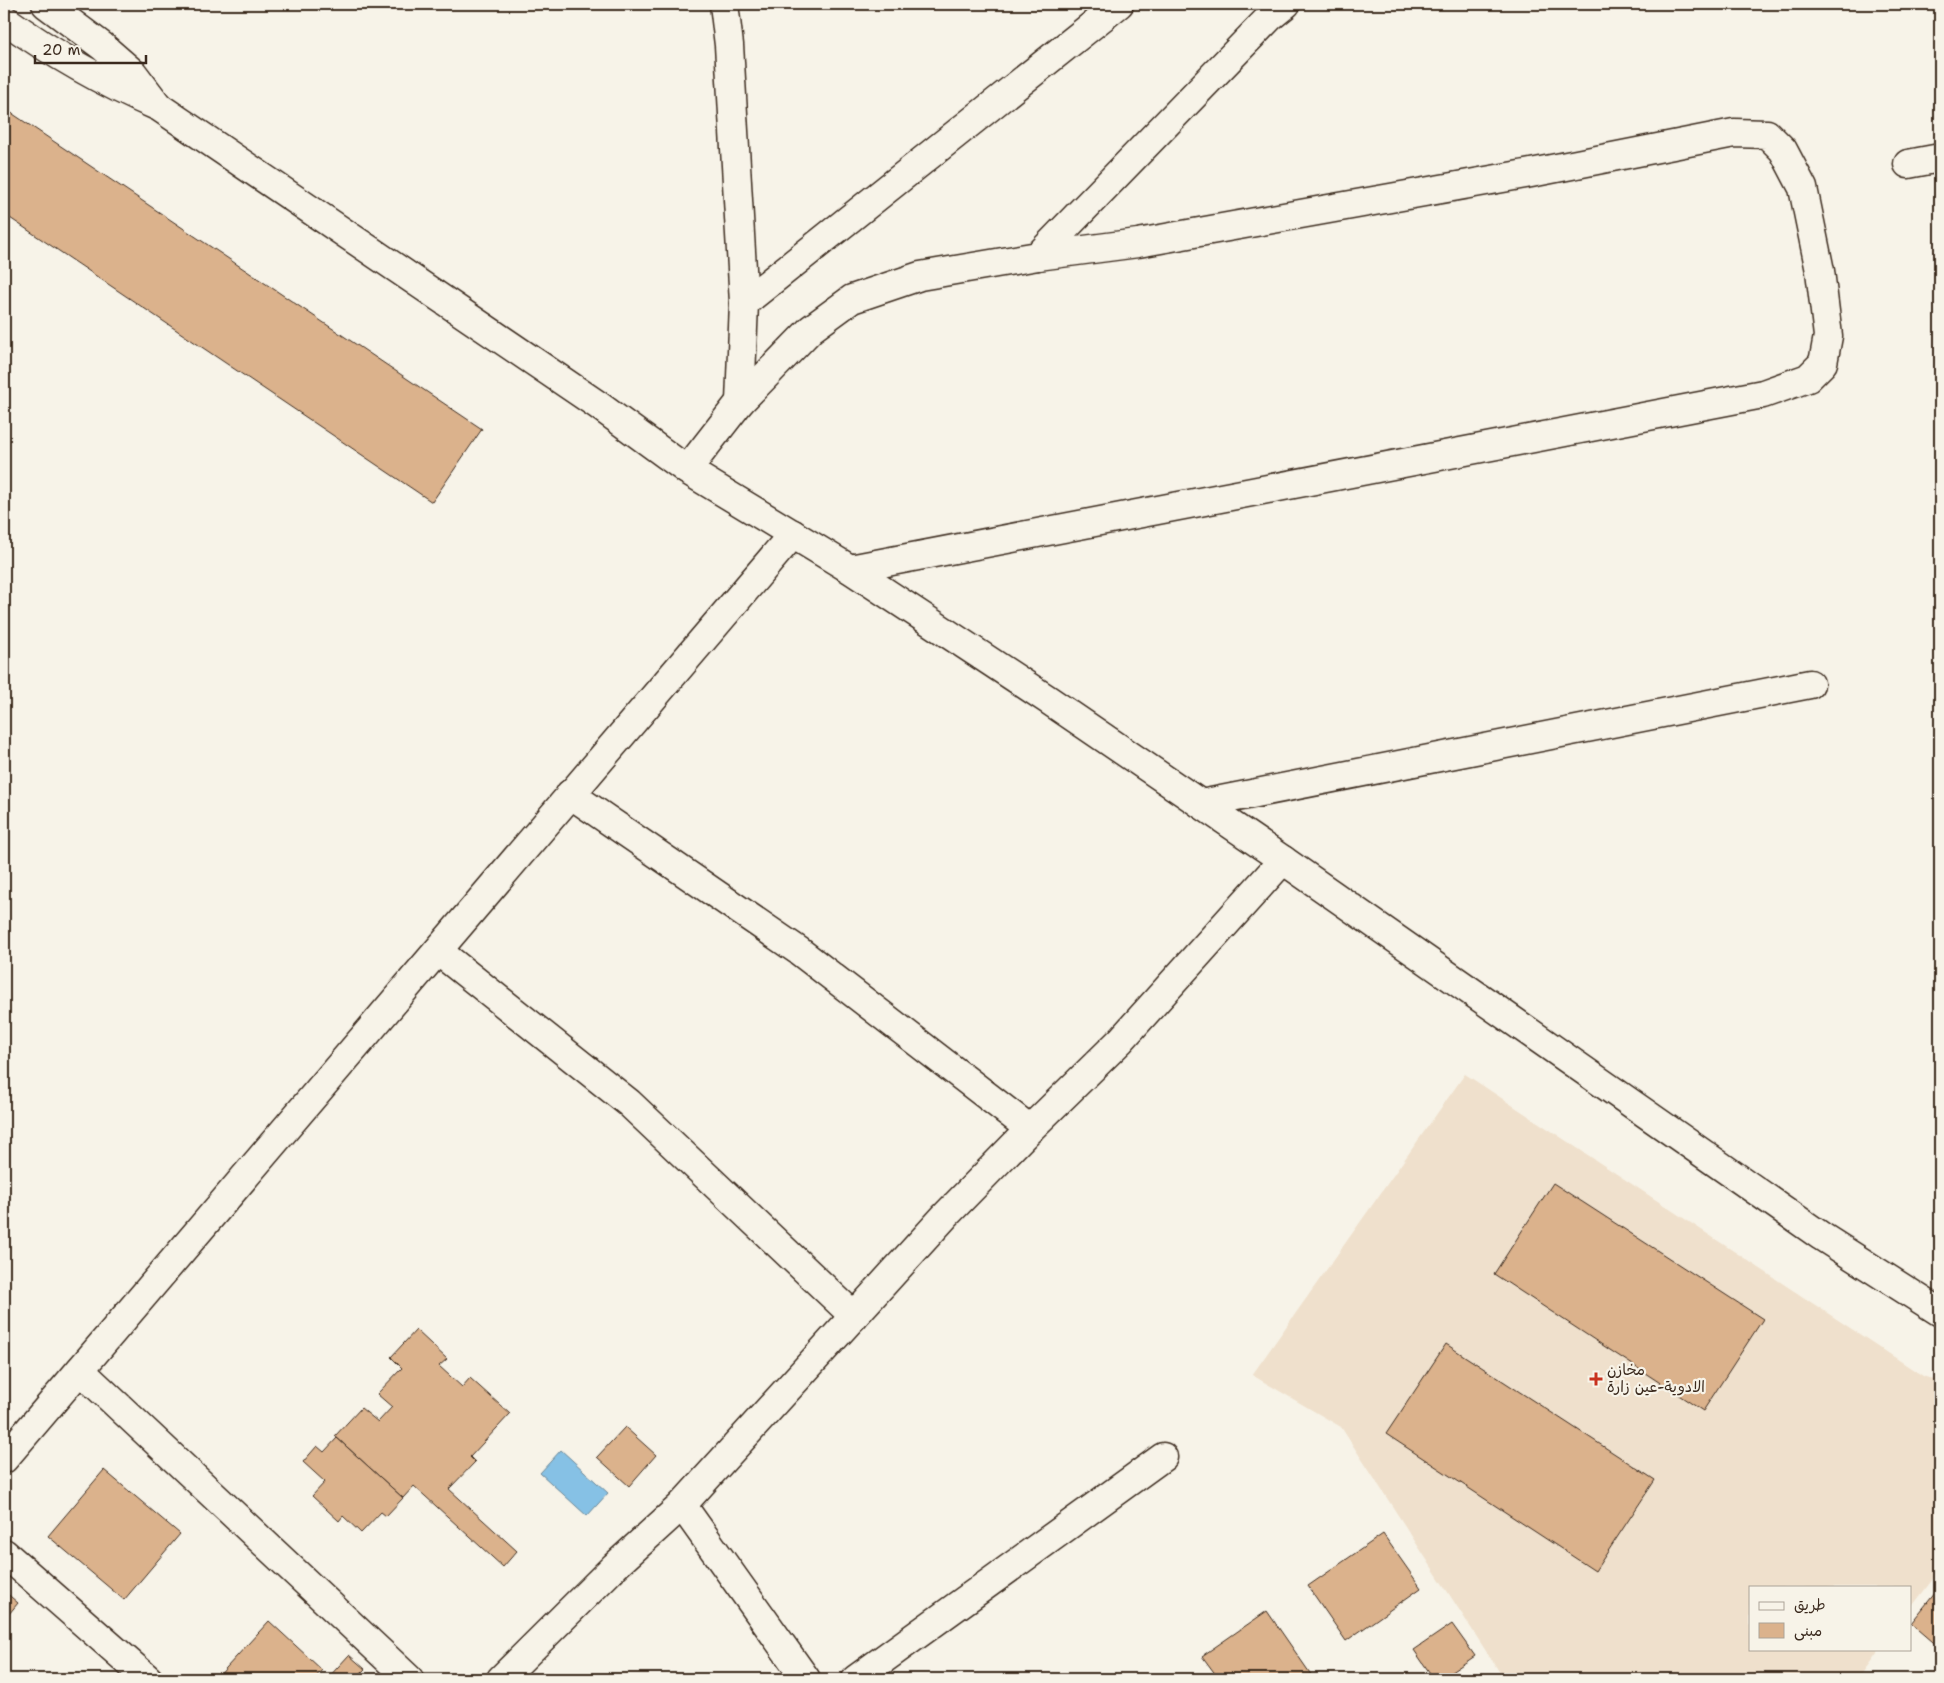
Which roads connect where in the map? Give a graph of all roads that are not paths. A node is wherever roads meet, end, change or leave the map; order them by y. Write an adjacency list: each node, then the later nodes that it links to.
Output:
1 (46, 4): 6 (street)
2 (724, 4): 10 (street)
3 (1119, 4): 10 (street)
4 (1286, 4): 9 (street)
5 (4, 20): 6 (street)
6 (159, 107): 12 (street)
7 (1940, 158): 8 (street)
8 (1908, 164)
9 (1038, 256): 11 (street); 14 (street)
10 (744, 303): 11 (street)
11 (740, 402): 12 (street)
12 (687, 470): 13 (street)
13 (792, 534): 14 (street); 16 (street)
14 (850, 569): 17 (street)
15 (1810, 684): 17 (street)
16 (570, 794): 19 (street); 20 (street)
17 (1201, 804): 18 (street)
18 (1283, 860): 20 (street); 21 (street)
19 (438, 951): 22 (street); 23 (street)
20 (1030, 1129): 22 (street)
21 (1940, 1312)
22 (854, 1316): 26 (street)
23 (80, 1370): 25 (street); 29 (street)
24 (1163, 1457): 32 (street)
25 (4, 1459)
26 (682, 1505): 30 (street); 31 (street)
27 (4, 1553): 28 (street)
28 (148, 1679)
29 (408, 1679)
30 (502, 1679)
31 (806, 1679)
32 (856, 1679)

